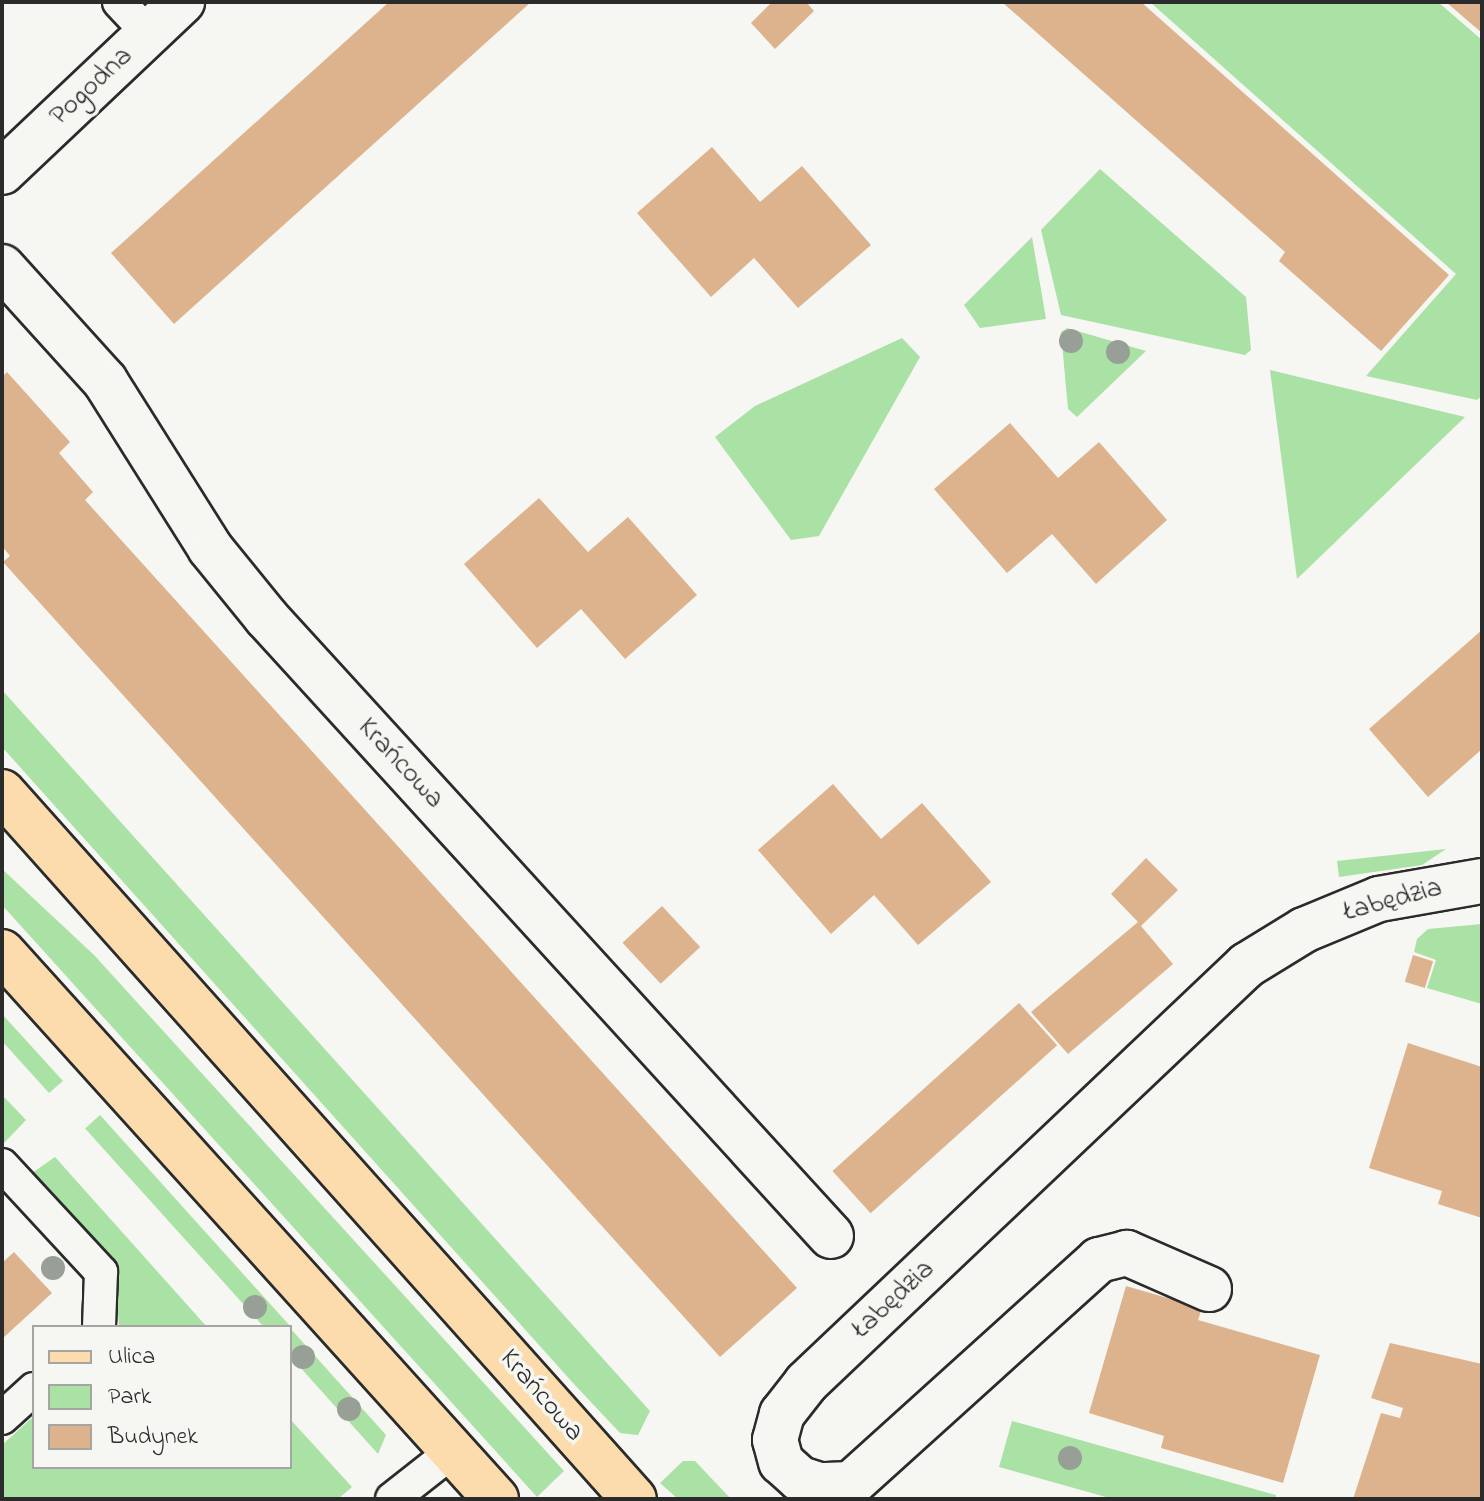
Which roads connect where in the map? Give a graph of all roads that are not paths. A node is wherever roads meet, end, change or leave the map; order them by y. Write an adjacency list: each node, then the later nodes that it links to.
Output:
1 (119, 2): 3 (lane)
2 (182, 2): 3 (street, Pogodna)
3 (148, 33): 4 (street, Pogodna)
4 (2, 172)
5 (2, 267): 10 (street, Krańcowa)
6 (2, 792): 18 (main road, Krańcowa)
7 (1482, 881): 11 (street, Łabędzia)
8 (2, 952): 15 (main road)
9 (2, 1165): 12 (lane)
10 (831, 1236)
11 (1209, 1289)
12 (99, 1325)
13 (32, 1391): 14 (lane)
14 (2, 1418)
15 (453, 1451): 16 (lane); 17 (main road)
16 (392, 1499)
17 (496, 1499)
18 (634, 1499)

